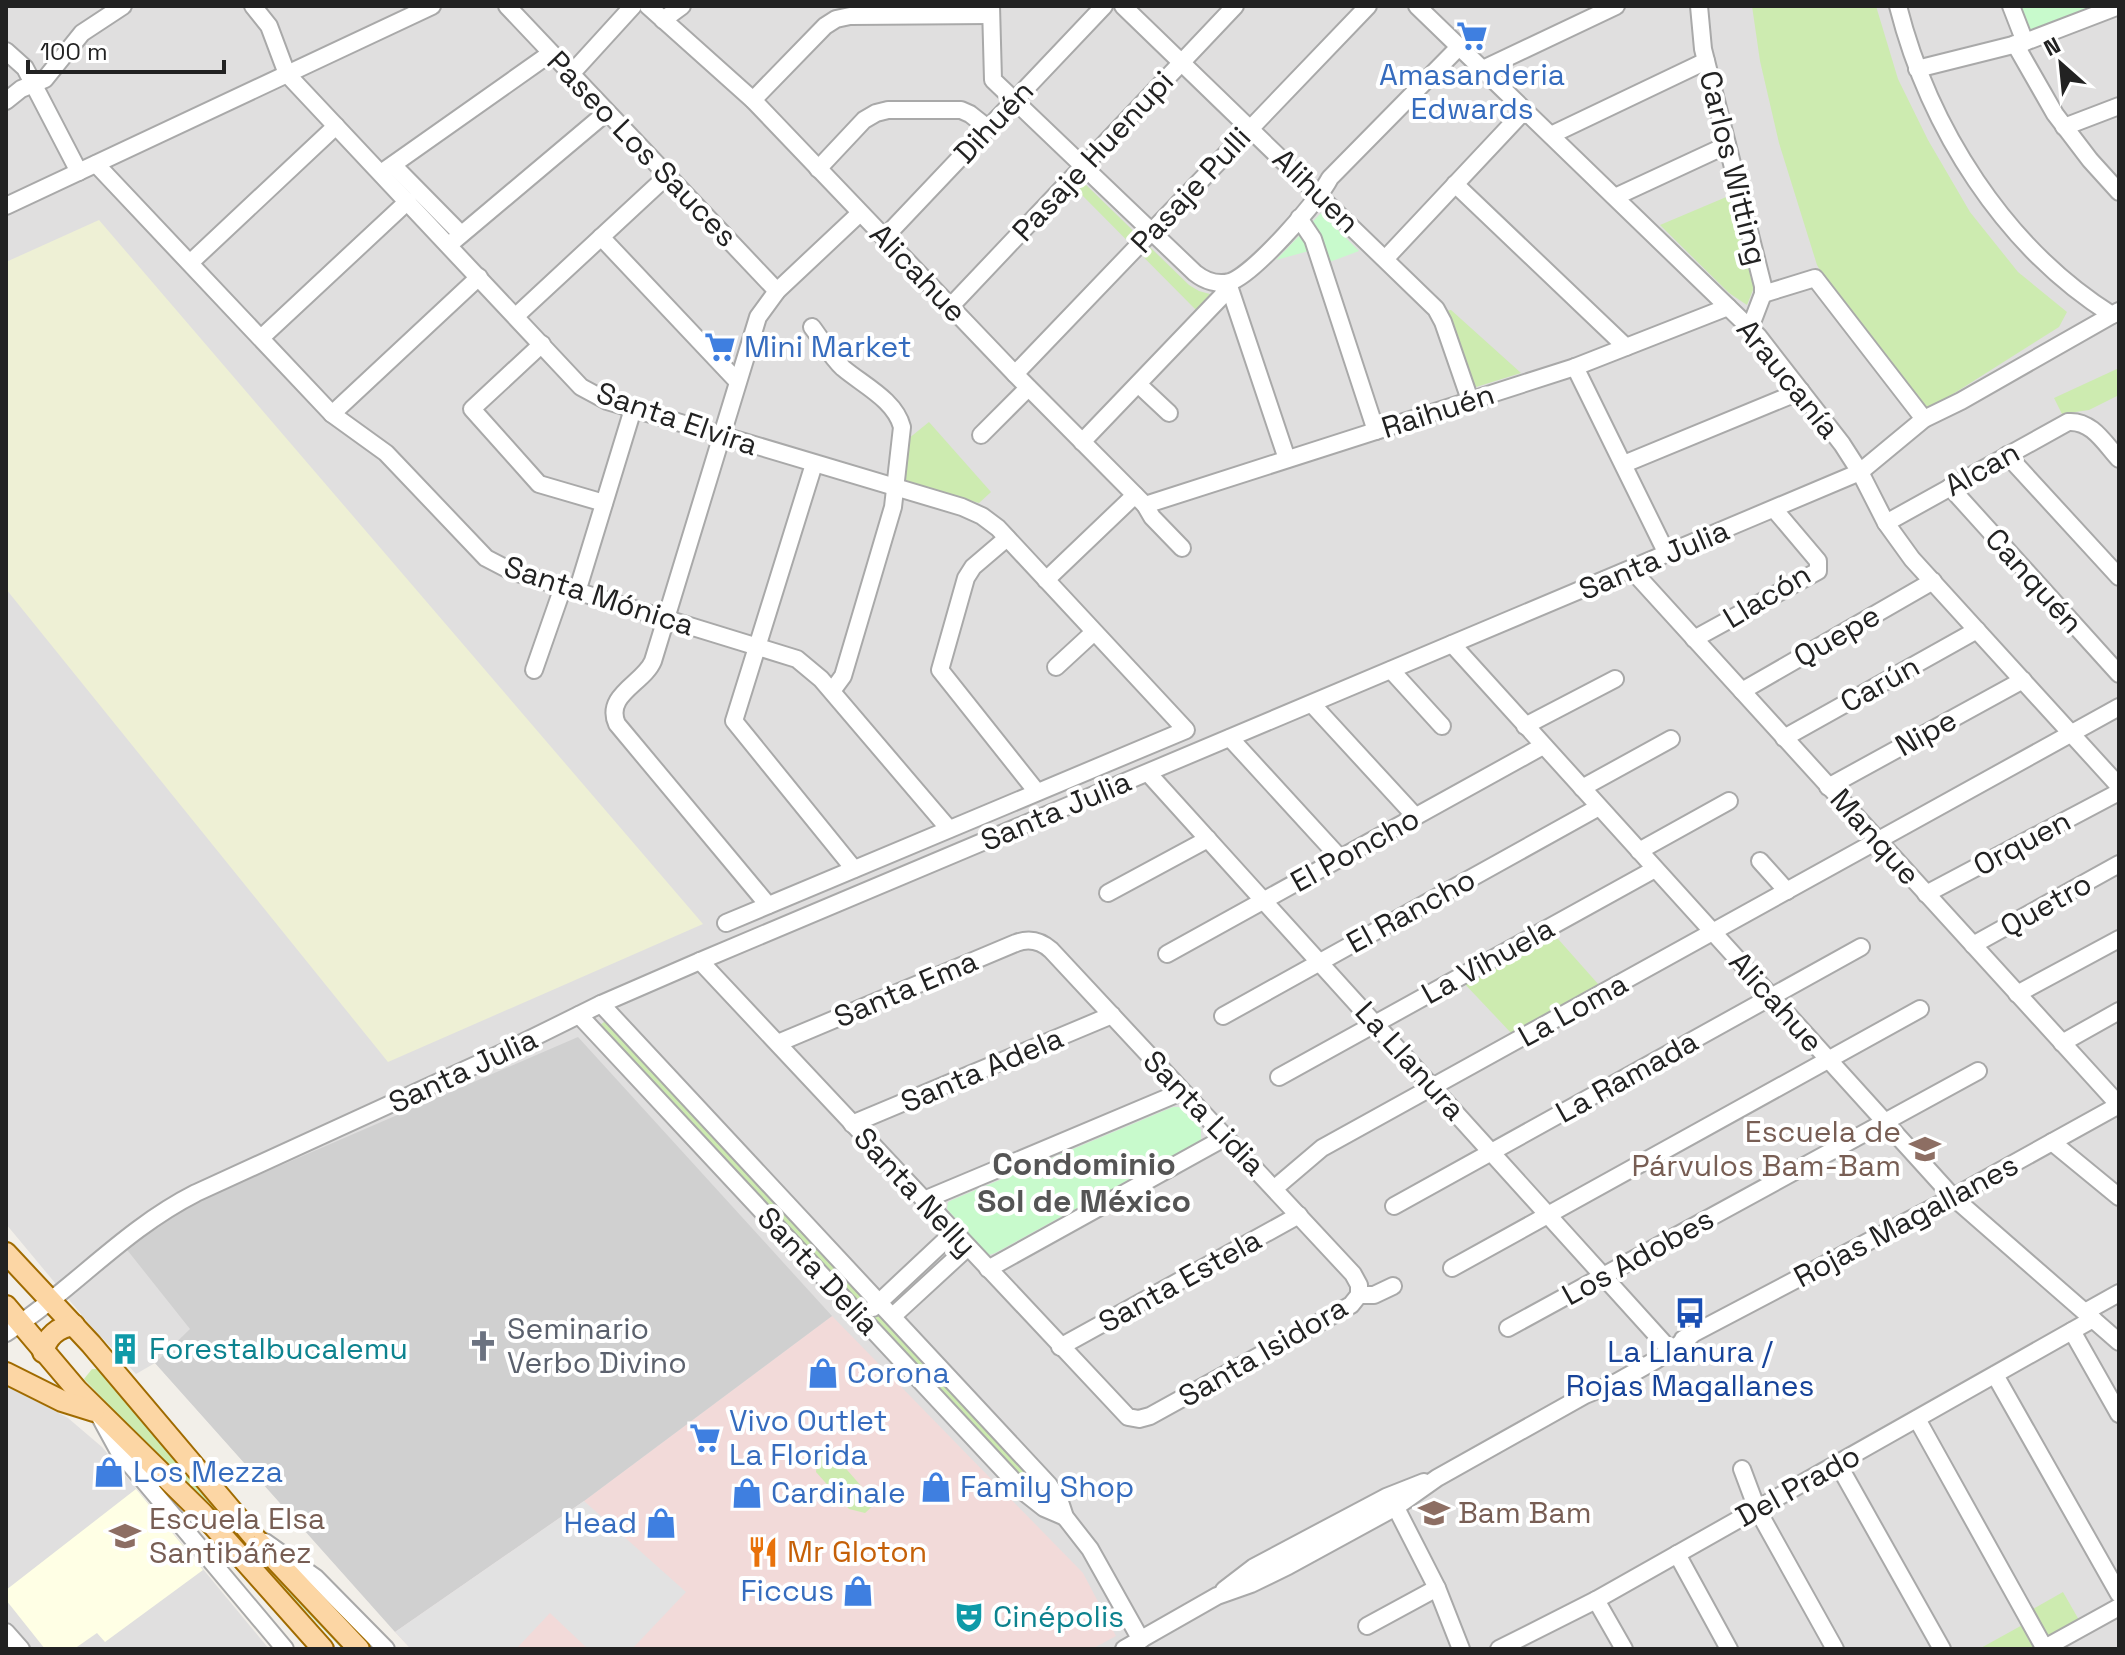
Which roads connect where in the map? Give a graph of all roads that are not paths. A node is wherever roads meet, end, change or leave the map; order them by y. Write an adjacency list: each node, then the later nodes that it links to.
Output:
1 (253, 6): 28 (street)
2 (431, 6): 28 (street)
3 (507, 6): 23 (street, Paseo Los Sauces)
4 (633, 6): 29 (street)
5 (648, 6): 19 (street, Alicahue)
6 (682, 6): 19 (street)
7 (1104, 6): 33 (street, Dihuén)
8 (1123, 6): 25 (street, Alihuen)
9 (1235, 6): 25 (street, Pasaje Huenupi)
10 (1368, 6): 39 (street, Pasaje Pulli)
11 (1417, 6): 21 (street, Araucanía)
12 (1616, 6): 26 (street)
13 (1699, 6): 24 (street, Carlos Witting)
14 (1898, 6): 27 (street)
15 (2011, 6): 20 (street)
16 (2119, 6): 20 (street)
17 (116, 8): 30 (street)
18 (991, 11): 31 (street); 33 (street)
19 (663, 20): 31 (street, Alicahue)
20 (2020, 43): 27 (street); 38 (street)
21 (1459, 47): 26 (street, Araucanía); 51 (street)
22 (6, 51): 30 (street)
23 (551, 53): 29 (street, Paseo Los Sauces); 45 (street)
24 (1706, 61): 41 (street); 42 (street, Carlos Witting)
25 (1181, 62): 39 (street, Alihuen); 44 (street, Pasaje Huenupi)
26 (1483, 69): 35 (street, Araucanía)
27 (1917, 69): 69 (street)
28 (287, 74): 37 (street, Santa Elvira); 43 (street)
29 (571, 74): 36 (street, Paseo Los Sauces)
30 (34, 83): 32 (street); 47 (street)
31 (753, 100): 46 (street, Alicahue)
32 (6, 101)
33 (1016, 101): 40 (street, Dihuén); 44 (street)
34 (2119, 106): 38 (street)
35 (1525, 110): 41 (street, Araucanía); 49 (street)
36 (607, 112): 48 (street, Paseo Los Sauces); 60 (street)
37 (336, 126): 45 (street, Santa Elvira); 62 (street)
38 (2064, 127): 50 (street)
39 (1251, 128): 51 (street, Alihuen); 57 (street, Pasaje Pulli)
40 (989, 129): 46 (street); 59 (street, Dihuén)
41 (1551, 135): 52 (street, Araucanía)
42 (1727, 145): 52 (street); 66 (street, Carlos Witting)
43 (96, 164): 47 (street); 62 (street, Santa Mónica)
44 (1084, 166): 57 (street); 67 (street, Pasaje Huenupi)
45 (387, 169): 53 (street, Santa Elvira); 60 (street, Santa Elvira)
46 (818, 169): 55 (street, Alicahue)
47 (79, 172): 54 (street)
48 (667, 176): 58 (street); 65 (street, Paseo Los Sauces)
49 (1455, 184): 61 (street); 75 (street)
50 (2119, 192)
51 (1321, 195): 56 (street); 61 (street, Alihuen)
52 (1615, 197): 68 (street, Araucanía)
53 (408, 201): 60 (street, Santa Elvira); 73 (street)
54 (6, 206)
55 (860, 213): 59 (street, Alicahue); 65 (street)
56 (1299, 218): 64 (street); 87 (street)
57 (1153, 232): 64 (street); 77 (street, Pasaje Pulli)
58 (601, 237): 70 (street); 78 (street)
59 (884, 238): 67 (street, Alicahue)
60 (455, 240): 63 (street, Santa Elvira)
61 (1386, 258): 82 (street, Alihuen)
62 (191, 262): 73 (street, Santa Mónica)
63 (479, 277): 70 (street, Santa Elvira); 85 (street)
64 (1228, 283): 79 (street); 92 (street)
65 (777, 291): 78 (street)
66 (1763, 294): 72 (street, Carlos Witting); 86 (street)
67 (950, 307): 77 (street, Alicahue)
68 (1728, 307): 72 (street, Araucanía); 75 (street, Raihuén)
69 (2115, 313): 86 (street, Santa Julia)
70 (516, 316): 74 (street, Santa Elvira)
71 (812, 327): 97 (street)
72 (1750, 328): 81 (street, Araucanía)
73 (261, 338): 85 (street, Santa Mónica)
74 (542, 344): 83 (street, Santa Elvira); 100 (street)
75 (1626, 347): 76 (street, Raihuén)
76 (1575, 367): 82 (street, Raihuén); 95 (street)
77 (1015, 374): 80 (street, Alicahue)
78 (737, 381): 89 (street)
79 (1138, 384): 84 (street); 90 (street)
80 (1028, 388): 88 (street); 90 (street, Alicahue)
81 (1801, 391): 95 (street); 96 (street, Araucanía)
82 (1470, 400): 87 (street, Raihuén)
83 (633, 409): 89 (street, Santa Elvira); 100 (street)
84 (1169, 413)
85 (332, 414): 110 (street, Santa Mónica)
86 (1924, 419): 96 (street, Santa Julia)
87 (1376, 431): 92 (street, Raihuén)
88 (981, 435)
89 (721, 436): 94 (street, Santa Elvira); 111 (street)
90 (1082, 442): 99 (street, Alicahue)
91 (2007, 455): 93 (street, Alcan); 98 (street, Alcan); 107 (street)
92 (1287, 459): 99 (street, Raihuén)
93 (2119, 459)
94 (814, 464): 97 (street, Santa Elvira); 116 (street)
95 (1624, 464): 105 (street)
96 (1860, 472): 101 (street, Santa Julia); 102 (street, Araucanía)
97 (895, 487): 103 (street, Santa Elvira); 123 (street)
98 (1950, 487): 102 (street, Alcan); 120 (street, Canquén)
99 (1140, 500): 104 (street, Alicahue); 108 (street, Raihuén)
100 (604, 503): 110 (street)
101 (1774, 509): 105 (street, Santa Julia); 114 (street, Llacón)
102 (1886, 523): 109 (street, Araucanía)
103 (1007, 538): 108 (street, Santa Elvira); 139 (street)
104 (1182, 548)
105 (1667, 554): 106 (street, Santa Julia)
106 (1631, 569): 114 (street, Manque); 115 (street, Santa Julia)
107 (2119, 577)
108 (1046, 580): 113 (street, Santa Elvira)
109 (1933, 581): 112 (street, Araucanía); 124 (street, Quepe)
110 (570, 590): 111 (street, Santa Mónica); 118 (street)
111 (667, 619): 116 (street, Santa Mónica); 156 (street)
112 (1977, 630): 122 (street, Araucanía); 132 (street, Carún)
113 (1094, 632): 117 (street); 129 (street, Santa Elvira)
114 (1694, 639): 124 (street, Manque)
115 (1452, 644): 119 (street, Santa Julia); 128 (street, Alicahue)
116 (757, 645): 123 (street, Santa Mónica); 150 (street)
117 (1056, 667)
118 (534, 670)
119 (1391, 670): 125 (street, Santa Julia); 127 (street)
120 (2119, 674)
121 (1615, 679): 128 (street)
122 (2023, 680): 130 (street, Araucanía); 136 (street, Nipe)
123 (832, 691): 143 (street, Santa Mónica)
124 (1742, 691): 132 (street, Manque)
125 (1312, 704): 131 (street, Santa Julia); 142 (street)
126 (2119, 707): 130 (street, La Loma)
127 (1442, 726)
128 (1525, 726): 134 (street, Alicahue)
129 (1186, 730): 139 (street, Santa Julia)
130 (2072, 733): 138 (street, Araucanía); 145 (street, La Loma)
131 (1230, 738): 135 (street, Santa Julia); 147 (street)
132 (1784, 738): 136 (street, Manque)
133 (1671, 739): 137 (street)
134 (1543, 746): 137 (street, Alicahue); 142 (street, El Poncho)
135 (1148, 773): 144 (street, La Llanura); 164 (street, Santa Julia)
136 (1828, 787): 145 (street, Manque)
137 (1582, 788): 141 (street, Alicahue)
138 (2119, 789): 154 (street, Orquen)
139 (1037, 792): 143 (street, Santa Julia)
140 (1729, 801): 146 (street)
141 (1599, 807): 146 (street, Alicahue); 165 (street, El Rancho)
142 (1415, 816): 147 (street, El Poncho)
143 (949, 829): 150 (street, Santa Julia)
144 (1208, 839): 153 (street); 155 (street, La Llanura)
145 (1877, 840): 152 (street, La Loma); 154 (street, Manque)
146 (1639, 851): 151 (street, Alicahue)
147 (1340, 858): 155 (street, El Poncho)
148 (1760, 861): 152 (street)
149 (2119, 864): 161 (street, Quetro)
150 (854, 869): 156 (street, Santa Julia)
151 (1655, 869): 158 (street, Alicahue); 174 (street, La Vihuela)
152 (1787, 891): 158 (street, La Loma)
153 (1108, 893)
154 (1926, 894): 161 (street, Manque)
155 (1263, 900): 163 (street, El Poncho); 165 (street, La Llanura)
156 (768, 905): 157 (street, Santa Julia)
157 (726, 923)
158 (1713, 932): 167 (street, Alicahue); 180 (street, La Loma)
159 (2119, 939): 166 (street)
160 (1035, 942): 172 (street, Santa Lidia); 175 (street, Santa Ema)
161 (1973, 945): 166 (street, Manque)
162 (1861, 947): 167 (street, La Ramada)
163 (1167, 954)
164 (700, 961): 168 (street, Santa Julia); 175 (street, Santa Nelly)
165 (1320, 962): 173 (street, El Rancho); 174 (street, La Llanura)
166 (2017, 994): 176 (street, Manque)
167 (1772, 997): 177 (street, Alicahue); 187 (street, La Ramada)
168 (601, 1004): 171 (street, Santa Julia); 205 (street, Santa Delia)
169 (1920, 1009): 177 (street)
170 (2119, 1011): 176 (street)
171 (579, 1015): 204 (street, Santa Julia); 209 (street, Santa Delia)
172 (1112, 1015): 181 (street, Santa Lidia); 184 (street, Santa Adela)
173 (1223, 1016)
174 (1376, 1023): 179 (street, La Vihuela); 180 (street, La Llanura)
175 (778, 1043): 184 (street, Santa Nelly)
176 (2062, 1043): 182 (street, Manque)
177 (1829, 1059): 183 (street, Alicahue); 193 (street)
178 (1978, 1071): 183 (street, Los Adobes)
179 (1279, 1077)
180 (1434, 1087): 187 (street, La Llanura); 188 (street, La Loma)
181 (1181, 1092): 185 (street, Santa Lidia); 191 (street)
182 (2119, 1105): 186 (street, Rojas Magallanes)
183 (1885, 1122): 189 (street, Alicahue); 200 (street, Los Adobes)
184 (852, 1124): 191 (street, Santa Nelly)
185 (1226, 1137): 188 (street, Santa Lidia); 199 (street)
186 (2052, 1142): 189 (street, Rojas Magallanes); 190 (street)
187 (1493, 1152): 192 (street, La Ramada); 193 (street, La Llanura)
188 (1275, 1188): 194 (street, Santa Lidia)
189 (1953, 1197): 208 (street, Alicahue); 216 (street, Rojas Magallanes)
190 (2119, 1197)
191 (924, 1200): 195 (street, Santa Nelly)
192 (1394, 1206)
193 (1549, 1214): 198 (street); 200 (street, La Llanura)
194 (1299, 1215): 203 (street, Santa Lidia); 215 (street, Santa Estela)
195 (954, 1232): 196 (street, Santa Nelly); 205 (street)
196 (968, 1247): 199 (street, Santa Nelly); 207 (street)
197 (6, 1253): 204 (main road)
198 (1452, 1268)
199 (988, 1269): 215 (street, Santa Nelly)
200 (1605, 1275): 212 (street, Los Adobes); 216 (street, La Llanura)
201 (1393, 1286): 203 (street, Santa Isidora)
202 (2119, 1293): 208 (street, Del Prado)
203 (1359, 1295): 222 (street, Santa Isidora)
204 (51, 1301): 210 (main road); 211 (street, Santa Julia)
205 (880, 1302): 207 (street, Santa Delia); 209 (street)
206 (6, 1306): 211 (main road)
207 (893, 1316): 228 (street, Santa Delia)
208 (2089, 1316): 213 (street, Del Prado); 214 (street, Alicahue)
209 (861, 1318): 228 (street, Santa Delia)
210 (74, 1325): 217 (main road); 229 (main road)
211 (11, 1326): 217 (main road)
212 (1508, 1328)
213 (2072, 1331): 219 (street, Del Prado); 221 (street)
214 (2119, 1342)
215 (1060, 1347): 222 (street, Santa Nelly)
216 (1669, 1348): 226 (street, Rojas Magallanes)
217 (43, 1352): 220 (main road)
218 (6, 1373): 220 (main road)
219 (1995, 1375): 223 (street, Del Prado); 232 (street)
220 (98, 1412): 238 (street); 239 (main road)
221 (2119, 1414)
222 (1133, 1419)
223 (1917, 1419): 224 (street, Del Prado); 249 (street)
224 (1838, 1464): 227 (street, Del Prado); 248 (street)
225 (1742, 1469): 227 (street)
226 (1393, 1501): 231 (street); 236 (street, Rojas Magallanes)
227 (1757, 1509): 230 (street, Del Prado); 247 (street)
228 (1065, 1517): 236 (street, Santa Delia)
229 (254, 1537): 240 (main road); 241 (street)
230 (1677, 1554): 233 (street, Del Prado); 246 (street)
231 (1437, 1588): 235 (street); 243 (street)
232 (2119, 1594)
233 (1596, 1600): 237 (street, Del Prado); 245 (street)
234 (2119, 1607): 249 (street)
235 (1367, 1626)
236 (1141, 1640): 242 (street, Rojas Magallanes)
237 (1528, 1643): 244 (street, Del Prado)
238 (285, 1649)
239 (323, 1649)
240 (359, 1649)
241 (386, 1649)
242 (1124, 1649)
243 (1461, 1649)
244 (1499, 1649)
245 (1624, 1649)
246 (1729, 1649)
247 (1835, 1649)
248 (1942, 1649)
249 (2044, 1649)

